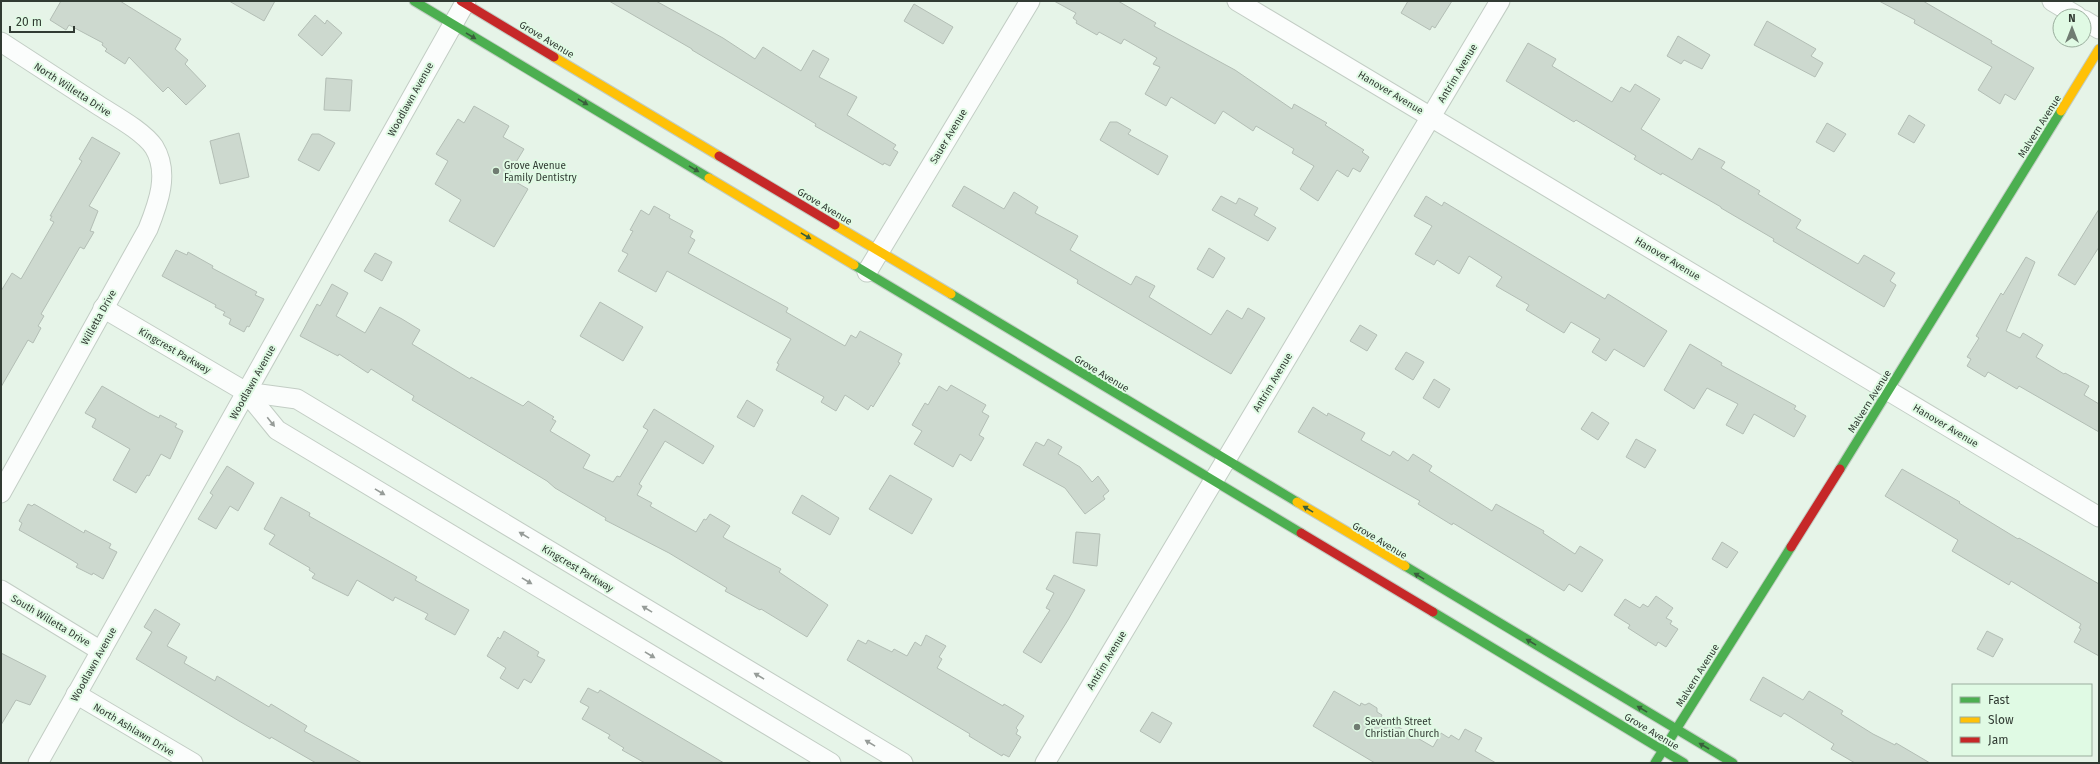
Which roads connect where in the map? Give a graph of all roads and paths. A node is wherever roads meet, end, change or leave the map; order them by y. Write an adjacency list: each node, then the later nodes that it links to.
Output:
1 (414, 1): 8 (street, Grove Avenue)
2 (1030, 1): 13 (street, Sauer Avenue)
3 (1237, 1): 11 (street, Hanover Avenue)
4 (1500, 1): 11 (street, Antrim Avenue)
5 (2052, 1): 7 (street)
6 (464, 2): 8 (street, Woodlawn Avenue); 13 (street, Grove Avenue)
7 (2064, 8)
8 (453, 24): 14 (street, Grove Avenue, one-way to 14); 17 (street, Woodlawn Avenue)
9 (1, 42): 12 (street, North Willetta Drive)
10 (2099, 49): 16 (street, Malvern Avenue)
11 (1431, 116): 16 (street, Hanover Avenue); 18 (street, Antrim Avenue)
12 (144, 137): 15 (street, Willetta Drive)
13 (879, 251): 14 (street, Sauer Avenue); 18 (street, Grove Avenue)
14 (867, 272): 19 (street, Grove Avenue)
15 (103, 308): 17 (street, Kingcrest Parkway); 20 (street, Willetta Drive)
16 (1889, 391): 21 (street, Hanover Avenue); 25 (street, Malvern Avenue)
17 (246, 392): 23 (street, Woodlawn Avenue); 29 (street, Kingcrest Parkway, one-way to 29); 30 (street, Kingcrest Parkway, one-way to 17)
18 (1225, 460): 19 (street, Antrim Avenue); 25 (street, Grove Avenue, one-way to 18)
19 (1214, 480): 26 (street, Grove Avenue); 31 (street, Antrim Avenue)
20 (1, 493)
21 (2099, 517)
22 (1, 590): 23 (street, South Willetta Drive)
23 (101, 651): 24 (street, Woodlawn Avenue)
24 (76, 694): 27 (street, Woodlawn Avenue); 28 (street, North Ashlawn Drive)
25 (1676, 729): 26 (street, Malvern Avenue); 34 (street, Grove Avenue, one-way to 25)
26 (1663, 750): 32 (street, Malvern Avenue); 33 (street, Grove Avenue)
27 (38, 763)
28 (193, 763)
29 (831, 763)
30 (903, 763)
31 (1045, 763)
32 (1655, 763)
33 (1684, 763)
34 (1732, 763)

